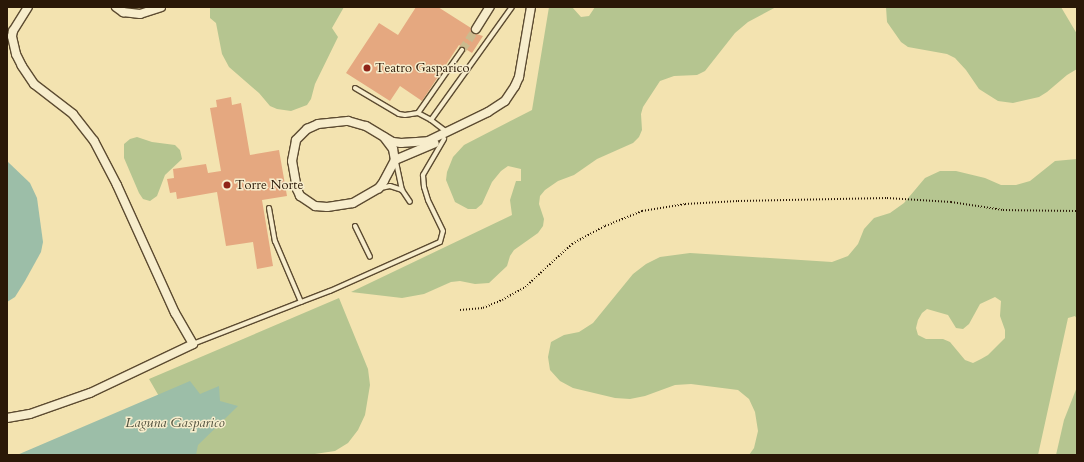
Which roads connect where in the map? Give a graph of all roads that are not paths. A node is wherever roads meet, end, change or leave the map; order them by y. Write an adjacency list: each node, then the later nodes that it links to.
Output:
1 (28, 7): 23 (street)
2 (116, 7): 3 (street)
3 (161, 7)
4 (490, 7): 8 (street)
5 (512, 7): 12 (lane)
6 (531, 7): 13 (street)
7 (536, 7): 13 (street)
8 (476, 29)
9 (462, 50): 11 (lane)
10 (355, 88): 11 (lane)
11 (418, 113): 12 (lane)
12 (431, 120): 13 (lane)
13 (447, 136): 14 (street); 15 (street); 22 (lane)
14 (384, 137): 15 (street); 16 (street)
15 (395, 160): 16 (street); 17 (lane)
16 (379, 188): 17 (lane)
17 (402, 190): 18 (lane)
18 (410, 202)
19 (269, 208): 22 (lane)
20 (355, 226): 21 (lane)
21 (370, 257)
22 (301, 302): 23 (lane)
23 (193, 344): 24 (street)
24 (7, 418)

